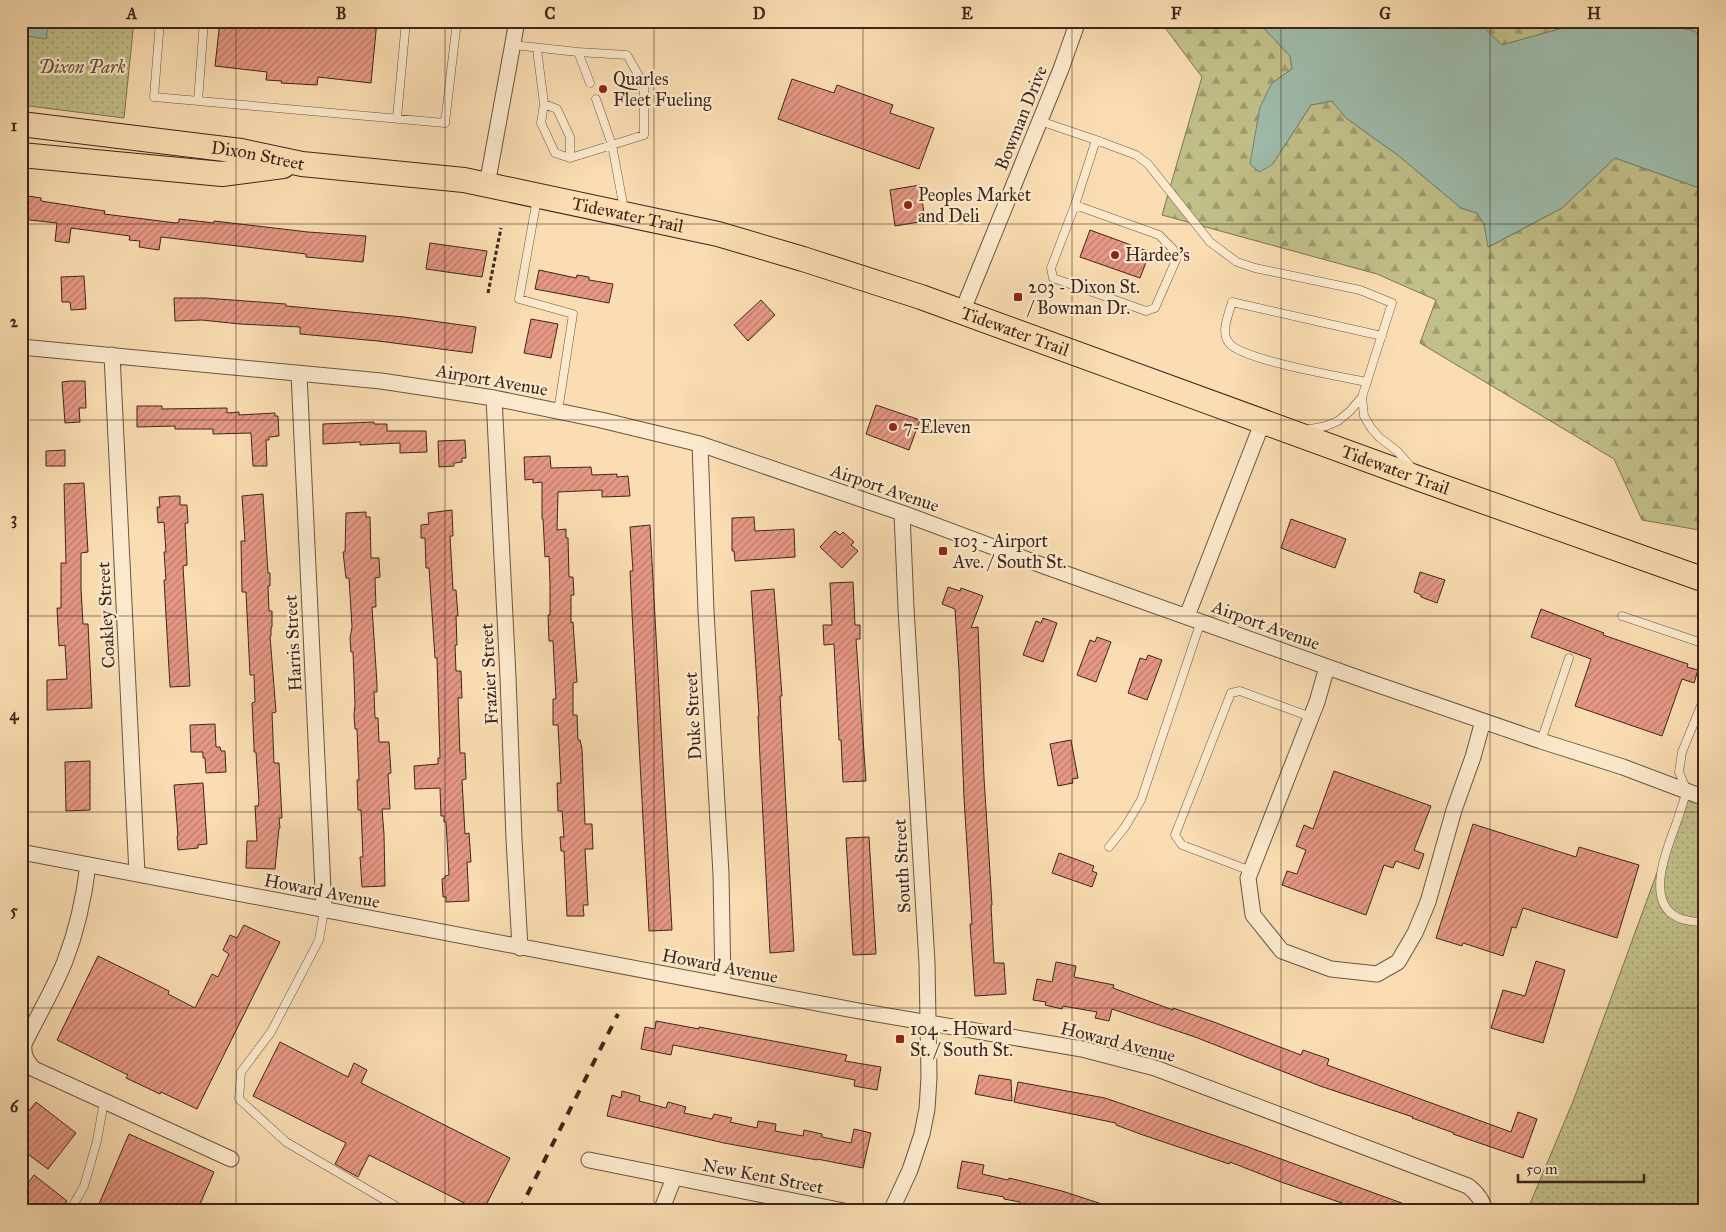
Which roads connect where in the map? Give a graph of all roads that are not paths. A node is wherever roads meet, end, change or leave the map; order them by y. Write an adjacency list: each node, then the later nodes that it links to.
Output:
1 (160, 21): 12 (lane)
2 (204, 21): 12 (lane)
3 (406, 21): 14 (lane)
4 (457, 21): 14 (lane)
5 (517, 21): 7 (street)
6 (1078, 21): 15 (street, Bowman Drive)
7 (513, 45): 8 (lane); 22 (street)
8 (537, 49): 9 (lane); 13 (lane)
9 (578, 52): 10 (lane); 18 (lane)
10 (590, 83)
11 (596, 99): 18 (lane)
12 (198, 101): 14 (lane)
13 (544, 104): 20 (lane); 20 (lane)
14 (397, 118)
15 (1040, 121): 17 (lane); 26 (street, Bowman Drive)
16 (21, 124): 21 (main road, Dixon Street)
17 (1096, 140): 24 (lane); 27 (lane)
18 (612, 145): 20 (lane); 25 (lane)
19 (21, 155): 21 (main road, Dixon Street)
20 (570, 158)
21 (302, 164): 22 (main road, Tidewater Trail)
22 (487, 185): 23 (main road, Tidewater Trail)
23 (537, 195): 25 (main road, Tidewater Trail); 34 (lane)
24 (1075, 205): 24 (lane)
25 (624, 214): 26 (main road, Tidewater Trail)
26 (962, 312): 35 (main road, Tidewater Trail)
27 (1382, 336): 31 (lane); 31 (lane)
28 (21, 347): 29 (street, Airport Avenue)
29 (112, 355): 30 (street, Airport Avenue); 56 (street, Coakley Street)
30 (299, 374): 33 (street, Airport Avenue); 57 (street, Harris Street)
31 (1367, 382): 32 (lane)
32 (1362, 397): 36 (lane); 38 (lane)
33 (494, 398): 34 (street, Airport Avenue); 59 (street, Frazier Street)
34 (558, 411): 37 (street, Airport Avenue)
35 (1263, 421): 36 (main road, Tidewater Trail); 42 (street)
36 (1295, 433): 38 (main road, Tidewater Trail)
37 (700, 444): 39 (street, Airport Avenue); 60 (street, Duke Street)
38 (1423, 480): 40 (main road, Tidewater Trail)
39 (902, 513): 42 (street, Airport Avenue); 61 (street, South Street)
40 (1705, 580)
41 (1622, 616): 43 (lane)
42 (1194, 619): 45 (street, Airport Avenue); 52 (lane)
43 (1705, 644)
44 (1570, 658): 49 (lane)
45 (1327, 667): 47 (street); 48 (street, Airport Avenue)
46 (1705, 696): 50 (lane)
47 (1311, 717): 55 (street); 55 (lane)
48 (1483, 721): 49 (street, Airport Avenue); 55 (street)
49 (1542, 741): 50 (street, Airport Avenue)
50 (1687, 791): 51 (street, Airport Avenue); 58 (lane)
51 (1705, 798)
52 (1109, 847)
53 (21, 852): 54 (street, Howard Avenue)
54 (88, 864): 56 (street, Howard Avenue); 62 (street)
55 (1251, 871)
56 (137, 874): 57 (street, Howard Avenue)
57 (324, 911): 59 (street, Howard Avenue); 67 (lane)
58 (1705, 923)
59 (520, 948): 60 (street, Howard Avenue)
60 (723, 985): 61 (street, Howard Avenue)
61 (928, 1023): 70 (street, South Street); 71 (street, Howard Avenue)
62 (104, 1101): 63 (street); 66 (lane)
63 (231, 1159)
64 (589, 1160): 65 (street, New Kent Street)
65 (674, 1178): 68 (street); 69 (street, New Kent Street)
66 (70, 1211)
67 (404, 1211)
68 (662, 1211)
69 (844, 1211)
70 (891, 1211)
71 (1485, 1211)

